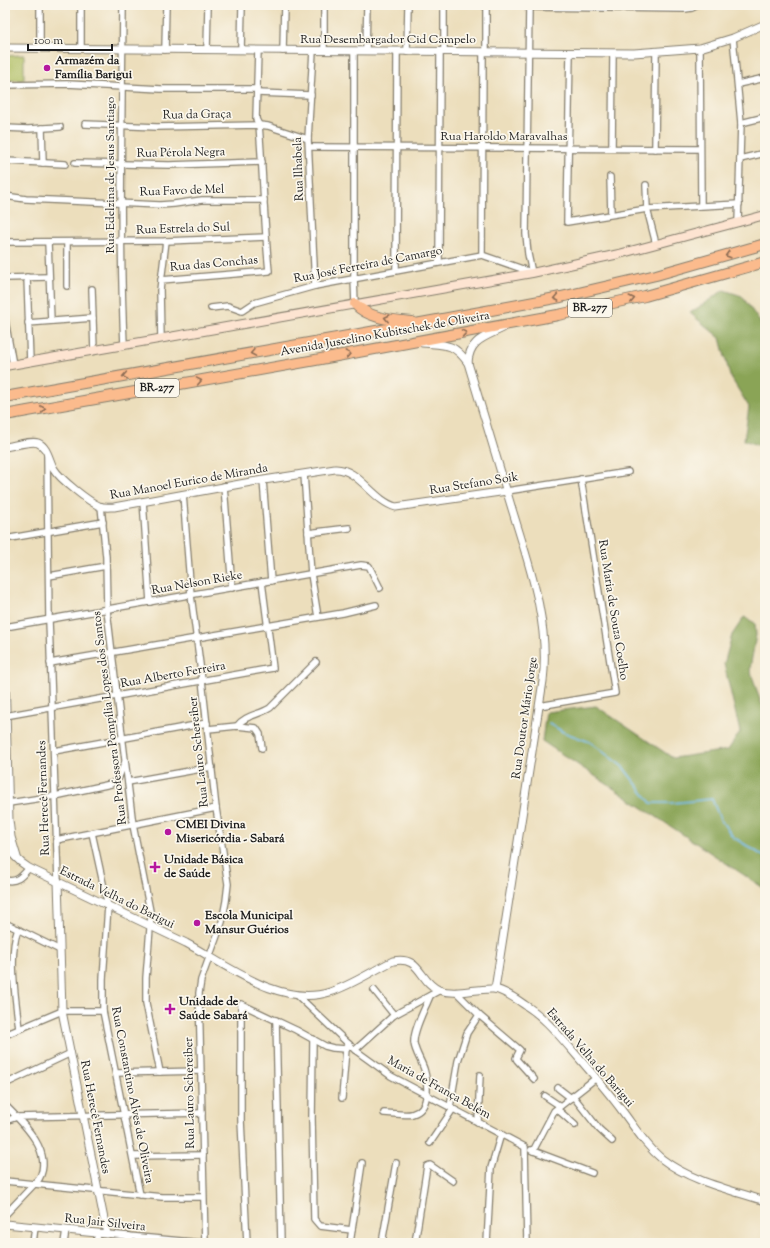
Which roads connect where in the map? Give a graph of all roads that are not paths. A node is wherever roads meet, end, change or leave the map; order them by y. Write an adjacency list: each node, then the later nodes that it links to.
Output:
1 (40, 5): 18 (street)
2 (81, 5): 20 (street)
3 (123, 5): 21 (street, Rua Edelzina de Jesus Santiago)
4 (166, 5): 22 (street)
5 (208, 5): 23 (street)
6 (242, 5): 24 (street)
7 (284, 5): 26 (street)
8 (324, 5): 28 (street)
9 (367, 5): 30 (street)
10 (408, 5): 32 (street)
11 (444, 5): 33 (street)
12 (486, 5): 34 (street)
13 (698, 5): 14 (street)
14 (529, 6): 36 (street)
15 (765, 24): 16 (street, Rua Desembargador Cid Campelo)
16 (733, 38): 19 (street, Rua Desembargador Cid Campelo); 40 (street)
17 (5, 48): 18 (street, Rua Desembargador Cid Campelo)
18 (40, 48): 20 (street, Rua Desembargador Cid Campelo)
19 (700, 48): 35 (street, Rua Desembargador Cid Campelo); 63 (street)
20 (81, 49): 21 (street, Rua Desembargador Cid Campelo)
21 (123, 49): 22 (street, Rua Desembargador Cid Campelo); 42 (street, Rua Edelzina de Jesus Santiago)
22 (165, 50): 23 (street, Rua Desembargador Cid Campelo)
23 (208, 50): 24 (street, Rua Desembargador Cid Campelo)
24 (241, 50): 25 (street, Rua Desembargador Cid Campelo)
25 (258, 50): 26 (street, Rua Desembargador Cid Campelo); 43 (street)
26 (283, 50): 27 (street, Rua Desembargador Cid Campelo)
27 (313, 51): 28 (street, Rua Desembargador Cid Campelo); 44 (street, Rua Ilhabela)
28 (324, 51): 29 (street, Rua Desembargador Cid Campelo)
29 (354, 51): 30 (street, Rua Desembargador Cid Campelo); 55 (street)
30 (366, 51): 31 (street, Rua Desembargador Cid Campelo)
31 (397, 52): 32 (street, Rua Desembargador Cid Campelo); 56 (street)
32 (407, 52): 33 (street, Rua Desembargador Cid Campelo)
33 (442, 52): 34 (street, Rua Desembargador Cid Campelo); 57 (street)
34 (484, 52): 36 (street, Rua Desembargador Cid Campelo); 58 (street)
35 (656, 52): 38 (street, Rua Desembargador Cid Campelo); 62 (street)
36 (528, 53): 37 (street, Rua Desembargador Cid Campelo); 59 (street)
37 (570, 53): 38 (street, Rua Desembargador Cid Campelo); 60 (street)
38 (613, 54): 61 (street)
39 (765, 78): 40 (street)
40 (738, 84): 46 (street)
41 (5, 85): 42 (street)
42 (122, 87): 43 (street); 48 (street, Rua Edelzina de Jesus Santiago)
43 (257, 91): 44 (street); 49 (street)
44 (311, 95): 53 (street, Rua Ilhabela)
45 (765, 117): 46 (street)
46 (741, 123): 65 (street)
47 (85, 124): 48 (street, Rua da Graça)
48 (122, 125): 49 (street, Rua da Graça); 71 (street, Rua Edelzina de Jesus Santiago)
49 (259, 125): 53 (street, Rua da Graça); 67 (street)
50 (60, 127): 52 (street)
51 (5, 128): 52 (street)
52 (42, 128): 68 (street)
53 (308, 139): 54 (street, Rua Ilhabela)
54 (309, 147): 55 (street, Rua Haroldo Maravalhas); 102 (street, Rua Ilhabela)
55 (354, 148): 56 (street, Rua Haroldo Maravalhas); 99 (street)
56 (396, 148): 57 (street, Rua Haroldo Maravalhas); 94 (street)
57 (440, 148): 58 (street, Rua Haroldo Maravalhas); 92 (street)
58 (483, 148): 59 (street, Rua Haroldo Maravalhas); 91 (street)
59 (527, 148): 60 (street, Rua Haroldo Maravalhas); 95 (street)
60 (568, 148): 61 (street, Rua Haroldo Maravalhas); 80 (street)
61 (612, 148): 62 (street, Rua Haroldo Maravalhas)
62 (655, 149): 63 (street, Rua Haroldo Maravalhas)
63 (700, 149): 78 (street)
64 (765, 153): 65 (street)
65 (740, 159): 77 (street)
66 (5, 161): 68 (street)
67 (262, 162): 71 (street, Rua Pérola Negra); 75 (street)
68 (44, 163): 70 (street)
69 (75, 163): 71 (street, Rua Pérola Negra)
70 (65, 164)
71 (122, 164): 76 (street, Rua Edelzina de Jesus Santiago)
72 (610, 177): 80 (street)
73 (646, 185): 79 (street)
74 (5, 196): 76 (street, Rua Favo de Mel)
75 (264, 200): 76 (street, Rua Favo de Mel); 83 (street)
76 (122, 203): 88 (street, Rua Edelzina de Jesus Santiago)
77 (739, 204): 78 (street); 82 (street)
78 (701, 205): 79 (street)
79 (647, 209): 80 (street); 89 (street)
80 (611, 214)
81 (765, 215): 82 (main road)
82 (738, 223): 89 (main road)
83 (266, 237): 84 (street, Rua Estrela do Sul); 100 (street, Rua das Conchas)
84 (166, 241): 88 (street, Rua Estrela do Sul); 100 (street)
85 (5, 242): 86 (street, Rua Estrela do Sul)
86 (48, 242): 87 (street, Rua Estrela do Sul); 97 (street)
87 (68, 242): 88 (street, Rua Estrela do Sul); 101 (street)
88 (122, 242): 114 (street, Rua Edelzina de Jesus Santiago)
89 (656, 244): 95 (main road)
90 (765, 244): 110 (highway, Avenida Juscelino Kubitschek de Oliveira / BR-277, one-way to 110)
91 (482, 255): 92 (street, Rua José Ferreira de Camargo); 95 (street, Rua José Ferreira de Camargo)
92 (439, 262): 94 (street, Rua José Ferreira de Camargo)
93 (765, 262): 111 (highway, Avenida Juscelino Kubitschek de Oliveira / BR-277, one-way to 93)
94 (396, 270): 99 (street, Rua José Ferreira de Camargo)
95 (532, 272): 104 (main road)
96 (27, 277): 97 (street); 98 (street); 109 (street)
97 (49, 277): 108 (street)
98 (5, 278)
99 (354, 278): 102 (street, Rua José Ferreira de Camargo); 104 (street)
100 (161, 280): 112 (street)
101 (67, 286)
102 (315, 286): 105 (street, Rua José Ferreira de Camargo)
103 (92, 288): 106 (street)
104 (355, 304): 110 (highway, one-way to 104); 112 (main road)
105 (211, 308)
106 (93, 318): 108 (street); 115 (street)
107 (5, 320): 118 (street)
108 (51, 321): 109 (street)
109 (28, 323): 116 (street)
110 (422, 323): 119 (highway, Avenida Juscelino Kubitschek de Oliveira / BR-277, one-way to 119)
111 (507, 326): 113 (highway, Avenida Juscelino Kubitschek de Oliveira / BR-277, one-way to 111); 117 (street)
112 (161, 339): 114 (main road)
113 (412, 342): 117 (street, Rua Doutor Mário Jorge); 120 (highway, Avenida Juscelino Kubitschek de Oliveira / BR-277, one-way to 113)
114 (124, 345): 115 (main road)
115 (94, 351): 116 (main road)
116 (30, 362): 118 (main road)
117 (468, 363): 129 (street, Rua Doutor Mário Jorge)
118 (9, 365)
119 (5, 397)
120 (5, 415)
121 (5, 447): 122 (street)
122 (47, 453): 132 (street, Rua Manoel Eurico de Miranda); 135 (street, Rua Herecê Fernandes)
123 (335, 469): 125 (street, Rua Manoel Eurico de Miranda); 129 (street, Rua Stefano Soik)
124 (628, 472): 126 (street, Rua Stefano Soik)
125 (304, 474): 127 (street, Rua Manoel Eurico de Miranda); 136 (street)
126 (581, 479): 129 (street, Rua Stefano Soik); 160 (street, Rua Maria de Souza Coelho)
127 (263, 480): 128 (street, Rua Manoel Eurico de Miranda); 141 (street)
128 (224, 486): 130 (street, Rua Manoel Eurico de Miranda); 143 (street)
129 (507, 490): 160 (street, Rua Doutor Mário Jorge)
130 (183, 494): 131 (street, Rua Manoel Eurico de Miranda); 145 (street, Rua Lauro Schereiber)
131 (143, 501): 132 (street, Rua Manoel Eurico de Miranda); 146 (street)
132 (101, 506): 133 (street, Rua Professora Pompília Lopes dos Santos)
133 (103, 522): 135 (street); 138 (street, Rua Professora Pompília Lopes dos Santos)
134 (349, 528): 136 (street)
135 (48, 532): 137 (street); 140 (street, Rua Herecê Fernandes)
136 (308, 533): 139 (street)
137 (5, 539)
138 (106, 566): 140 (street); 148 (street, Rua Professora Pompília Lopes dos Santos)
139 (311, 574): 141 (street, Rua Nelson Rieke); 144 (street, Rua Nelson Rieke); 149 (street)
140 (49, 576): 150 (street, Rua Herecê Fernandes)
141 (271, 581): 142 (street, Rua Nelson Rieke)
142 (262, 582): 143 (street, Rua Nelson Rieke); 151 (street)
143 (232, 588): 145 (street, Rua Nelson Rieke)
144 (380, 588)
145 (191, 595): 146 (street, Rua Nelson Rieke); 153 (street, Rua Lauro Schereiber)
146 (150, 602): 148 (street, Rua Nelson Rieke)
147 (376, 605): 149 (street)
148 (107, 610): 150 (street, Rua Nelson Rieke); 154 (street, Rua Professora Pompília Lopes dos Santos)
149 (318, 617): 151 (street)
150 (49, 620): 152 (street, Rua Nelson Rieke); 156 (street, Rua Herecê Fernandes)
151 (268, 626): 153 (street); 158 (street, Rua Alberto Ferreira)
152 (5, 628)
153 (197, 638): 154 (street); 158 (street, Rua Lauro Schereiber)
154 (112, 653): 156 (street); 159 (street, Rua Professora Pompília Lopes dos Santos)
155 (316, 662): 164 (street)
156 (50, 663): 161 (street, Rua Herecê Fernandes)
157 (5, 672): 162 (street)
158 (202, 680): 159 (street, Rua Alberto Ferreira); 163 (street, Rua Lauro Schereiber)
159 (117, 696): 161 (street, Rua Alberto Ferreira); 165 (street, Rua Professora Pompília Lopes dos Santos)
160 (540, 706): 190 (street, Rua Doutor Mário Jorge)
161 (52, 708): 162 (street, Rua Alberto Ferreira); 167 (street, Rua Herecê Fernandes)
162 (6, 716): 168 (street)
163 (207, 726): 164 (street); 165 (street); 170 (street, Rua Lauro Schereiber)
164 (237, 726): 166 (street)
165 (123, 739): 167 (street); 169 (street, Rua Professora Pompília Lopes dos Santos)
166 (262, 748)
167 (54, 751): 172 (street, Rua Herecê Fernandes)
168 (6, 760): 173 (street)
169 (125, 761): 171 (street, Rua Professora Pompília Lopes dos Santos); 172 (street)
170 (212, 767): 171 (street); 174 (street, Rua Lauro Schereiber)
171 (128, 782): 175 (street, Rua Professora Pompília Lopes dos Santos)
172 (55, 796): 173 (street); 177 (street, Rua Herecê Fernandes)
173 (9, 803): 180 (street)
174 (216, 808): 175 (street); 189 (street, Rua Lauro Schereiber)
175 (133, 825): 176 (street); 186 (street, Rua Professora Pompília Lopes dos Santos)
176 (92, 833): 177 (street); 184 (street, Rua Constantino Alves de Oliveira)
177 (56, 840): 183 (street, Rua Herecê Fernandes)
178 (5, 842): 179 (street, Estrada Velha do Barigui)
179 (7, 848): 180 (street, Estrada Velha do Barigui)
180 (18, 859): 181 (street, Estrada Velha do Barigui)
181 (29, 868): 182 (street); 183 (street, Estrada Velha do Barigui)
182 (5, 880)
183 (58, 881): 184 (street, Estrada Velha do Barigui); 188 (street, Rua Herecê Fernandes)
184 (108, 906): 186 (street, Estrada Velha do Barigui); 197 (street, Rua Constantino Alves de Oliveira)
185 (5, 923): 187 (street)
186 (151, 926): 189 (street, Estrada Velha do Barigui); 208 (street, Rua Professora Pompília Lopes dos Santos)
187 (18, 929): 188 (street); 201 (street)
188 (60, 950): 196 (street, Rua Herecê Fernandes)
189 (210, 958): 194 (street, Estrada Velha do Barigui); 207 (street, Rua Lauro Schereiber)
190 (495, 988): 193 (street); 211 (street, Estrada Velha do Barigui)
191 (374, 990): 198 (street)
192 (440, 990): 193 (street); 194 (street, Estrada Velha do Barigui); 195 (street)
193 (456, 992): 199 (street)
194 (297, 995): 204 (street, Maria de França Belém)
195 (430, 996): 198 (street); 215 (street)
196 (62, 1011): 197 (street); 201 (street); 206 (street, Rua Herecê Fernandes)
197 (103, 1011): 209 (street, Rua Constantino Alves de Oliveira)
198 (394, 1015): 205 (street)
199 (478, 1015): 212 (street); 220 (street)
200 (276, 1020): 203 (street); 261 (street); 262 (street)
201 (19, 1029): 202 (street)
202 (5, 1035)
203 (313, 1039): 204 (street); 251 (street)
204 (347, 1046): 205 (street, Maria de França Belém); 218 (street)
205 (355, 1050): 215 (street, Maria de França Belém)
206 (71, 1054): 213 (street); 225 (street, Rua Herecê Fernandes)
207 (200, 1071): 208 (street); 222 (street, Rua Lauro Schereiber)
208 (160, 1072): 209 (street)
209 (116, 1073): 224 (street, Rua Constantino Alves de Oliveira)
210 (480, 1076): 228 (street)
211 (596, 1078): 217 (street); 246 (street, Estrada Velha do Barigui)
212 (534, 1079)
213 (5, 1084)
214 (558, 1088): 217 (street)
215 (427, 1096): 220 (street, Maria de França Belém); 223 (street)
216 (545, 1096): 221 (street)
217 (572, 1097): 221 (street); 231 (street)
218 (342, 1098)
219 (5, 1105): 226 (street)
220 (451, 1108): 228 (street, Maria de França Belém); 232 (street)
221 (559, 1108): 229 (street); 234 (street)
222 (202, 1113): 224 (street); 235 (street, Rua Lauro Schereiber)
223 (384, 1113)
224 (124, 1114): 225 (street); 236 (street, Rua Constantino Alves de Oliveira)
225 (83, 1115): 226 (street); 243 (street, Rua Herecê Fernandes)
226 (17, 1117): 227 (street); 242 (street)
227 (5, 1121)
228 (478, 1122): 230 (street, Maria de França Belém)
229 (575, 1125)
230 (501, 1134): 233 (street, Maria de França Belém); 266 (street)
231 (612, 1141)
232 (430, 1143)
233 (525, 1147): 234 (street, Maria de França Belém); 267 (street)
234 (533, 1151): 239 (street, Maria de França Belém)
235 (202, 1155): 236 (street); 245 (street, Rua Lauro Schereiber)
236 (133, 1156): 244 (street, Rua Constantino Alves de Oliveira)
237 (362, 1163): 251 (street)
238 (396, 1163): 264 (street)
239 (592, 1173)
240 (5, 1181): 242 (street)
241 (453, 1181): 265 (street)
242 (36, 1183): 243 (street); 247 (street)
243 (98, 1190): 244 (street); 253 (street, Rua Herecê Fernandes)
244 (140, 1195): 245 (street)
245 (204, 1197): 260 (street, Rua Lauro Schereiber)
246 (765, 1202)
247 (5, 1215)
248 (5, 1224): 249 (street, Rua Jair Silveira)
249 (35, 1227): 250 (street, Rua Jair Silveira); 256 (street)
250 (66, 1230): 252 (street, Rua Jair Silveira); 257 (street)
251 (352, 1230): 263 (street)
252 (98, 1233): 253 (street, Rua Jair Silveira); 258 (street)
253 (107, 1234): 254 (street, Rua Jair Silveira)
254 (129, 1236): 255 (street, Rua Jair Silveira); 259 (street)
255 (150, 1241): 260 (street, Rua Jair Silveira)
256 (32, 1243)
257 (64, 1243)
258 (96, 1243)
259 (127, 1243)
260 (204, 1243)
261 (247, 1243)
262 (281, 1243)
263 (350, 1243)
264 (382, 1243)
265 (415, 1243)
266 (487, 1243)
267 (527, 1243)

